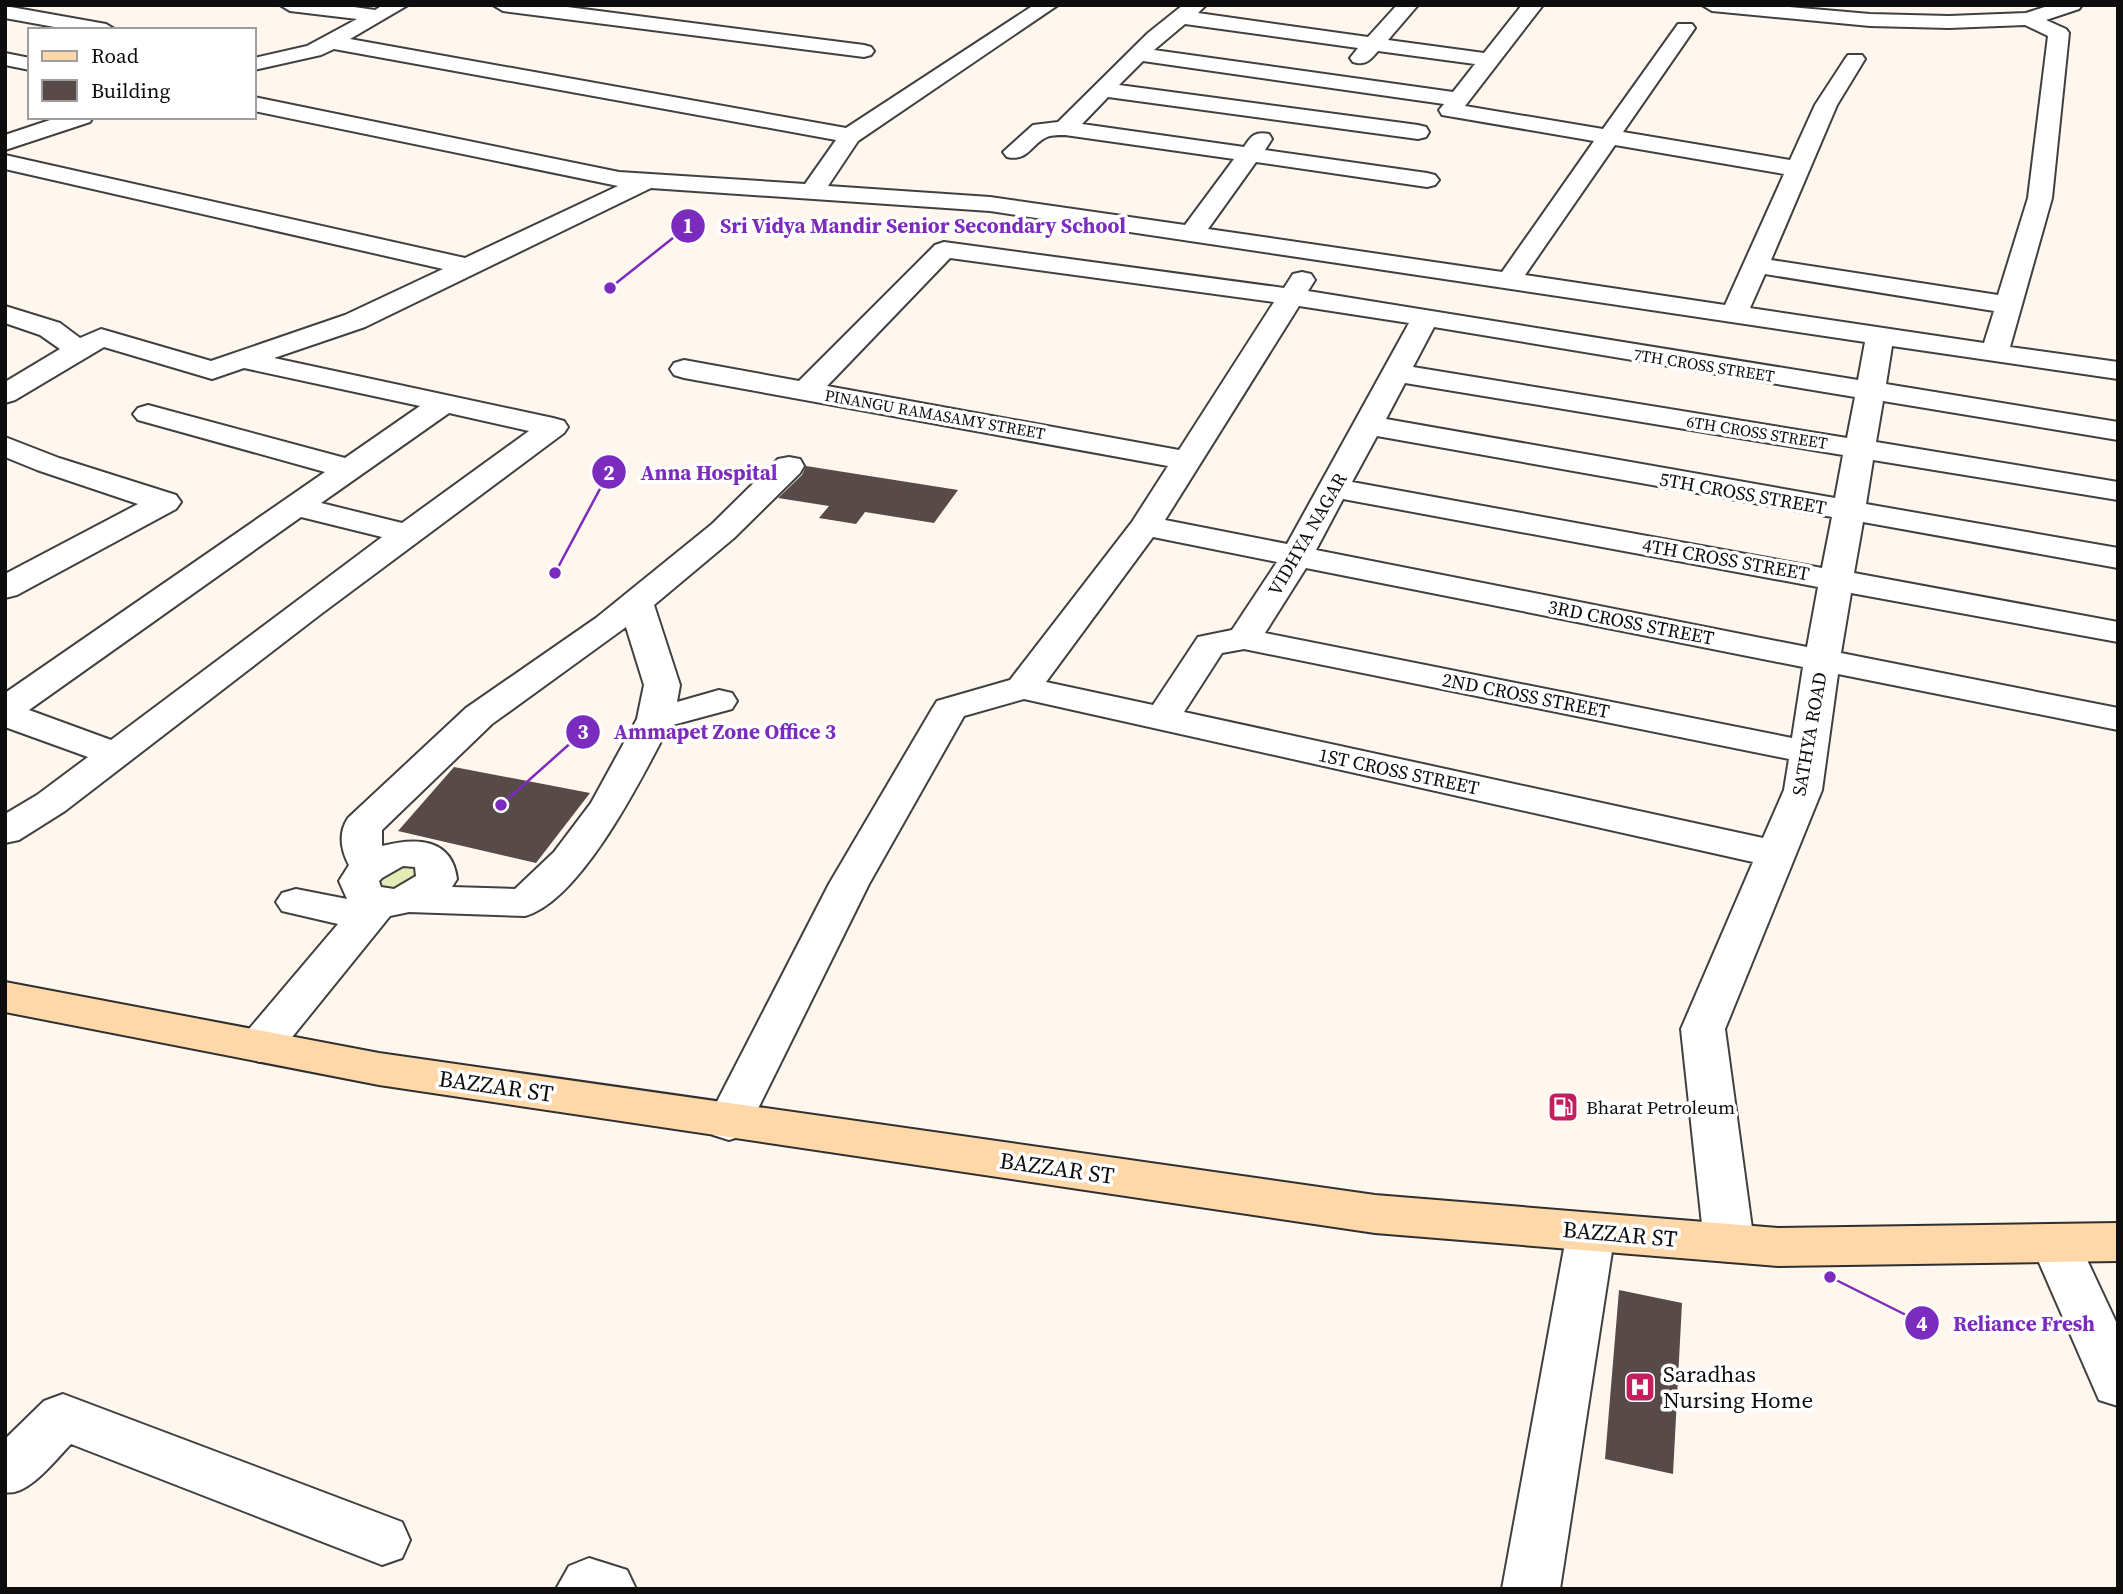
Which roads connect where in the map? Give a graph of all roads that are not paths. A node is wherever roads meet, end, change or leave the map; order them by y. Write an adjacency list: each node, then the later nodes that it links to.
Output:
1 (290, 5): 11 (street)
2 (398, 5): 11 (street)
3 (503, 5): 17 (street)
4 (1048, 5): 36 (street)
5 (1408, 5): 16 (street)
6 (1533, 5): 23 (street)
7 (1712, 5): 12 (street)
8 (2072, 5): 12 (street)
9 (1189, 11): 16 (street); 18 (street)
10 (5, 12): 13 (street)
11 (378, 16): 15 (street)
12 (2028, 19): 52 (street)
13 (95, 28)
14 (1685, 29): 37 (street)
15 (331, 42): 20 (street); 36 (street)
16 (1373, 43): 23 (street); 26 (street)
17 (864, 51)
18 (1139, 54): 26 (street); 27 (street)
19 (256, 55): 20 (street)
20 (275, 59): 25 (street)
21 (1855, 59): 42 (street)
22 (5, 60): 24 (street)
23 (1489, 60): 28 (street)
24 (28, 64)
25 (256, 64)
26 (1338, 83): 28 (street); 30 (street)
27 (1105, 90): 30 (street); 33 (street)
28 (1458, 99): 37 (street)
29 (256, 104): 44 (street)
30 (1294, 115): 35 (street); 40 (street)
31 (76, 119): 34 (street)
32 (5, 120): 34 (street)
33 (1065, 128): 39 (street); 40 (street)
34 (46, 129): 38 (street)
35 (1418, 132)
36 (850, 135): 45 (street)
37 (1610, 136): 42 (street); 50 (street)
38 (5, 143)
39 (1015, 152)
40 (1247, 155): 43 (street); 46 (street)
41 (5, 162): 49 (street)
42 (1799, 169): 48 (street)
43 (1427, 180)
44 (647, 181): 45 (street); 49 (street)
45 (812, 192): 46 (street)
46 (1193, 232): 47 (street)
47 (1320, 251): 50 (street); 51 (street)
48 (1756, 265): 52 (street); 53 (street)
49 (468, 267): 59 (street)
50 (1509, 280): 53 (street)
51 (1291, 297): 55 (street, 7TH CROSS STREET); 63 (street, 7TH CROSS STREET); 72 (street)
52 (2009, 305): 58 (street)
53 (1735, 313): 56 (street)
54 (5, 314): 57 (street)
55 (1425, 319): 62 (street, VIDHYA NAGAR); 64 (street, 7TH CROSS STREET)
56 (1880, 335): 58 (street); 64 (street, SATHYA ROAD)
57 (79, 350): 59 (street); 65 (street)
58 (1995, 352): 61 (street)
59 (243, 359): 66 (street)
60 (684, 369): 63 (street, PINANGU RAMASAMY STREET)
61 (2118, 371)
62 (1396, 373): 68 (street, VIDHYA NAGAR); 71 (street, 6TH CROSS STREET)
63 (806, 391): 72 (street, PINANGU RAMASAMY STREET)
64 (1870, 391): 69 (street, 7TH CROSS STREET); 71 (street, SATHYA ROAD)
65 (5, 394)
66 (444, 403): 74 (street); 80 (street)
67 (148, 414): 74 (street)
68 (1368, 425): 75 (street, VIDHYA NAGAR); 78 (street, 5TH CROSS STREET)
69 (2118, 431)
70 (5, 446): 84 (street)
71 (1860, 449): 76 (street, 6TH CROSS STREET); 78 (street, SATHYA ROAD)
72 (1186, 460): 79 (street)
73 (789, 466): 85 (street)
74 (350, 469): 77 (street)
75 (1334, 488): 81 (street, VIDHYA NAGAR); 83 (street, 4TH CROSS STREET)
76 (2118, 491)
77 (297, 507): 80 (street); 91 (street)
78 (1848, 511): 82 (street, 5TH CROSS STREET); 83 (street, SATHYA ROAD)
79 (1145, 526): 81 (street, 3RD CROSS STREET); 89 (street)
80 (408, 534): 96 (street)
81 (1297, 556): 87 (street, VIDHYA NAGAR); 88 (street, 3RD CROSS STREET)
82 (2118, 558)
83 (1836, 580): 86 (street, 4TH CROSS STREET); 88 (street, SATHYA ROAD)
84 (5, 588)
85 (636, 603): 92 (street); 99 (street)
86 (2118, 632)
87 (1244, 639): 93 (street); 95 (street, 2ND CROSS STREET)
88 (1822, 660): 94 (street, 3RD CROSS STREET); 95 (street, SATHYA ROAD)
89 (1023, 688): 93 (street, 1ST CROSS STREET); 103 (street)
90 (719, 701): 92 (street)
91 (5, 712): 96 (street)
92 (655, 719): 99 (street)
93 (1162, 719): 98 (street, 1ST CROSS STREET)
94 (2118, 719)
95 (1808, 752): 98 (street, SATHYA ROAD)
96 (115, 754): 97 (street)
97 (5, 831)
98 (1776, 854): 106 (street, SATHYA ROAD)
99 (382, 896): 100 (street); 102 (street)
100 (296, 902)
101 (5, 997): 102 (main road, BAZZAR ST)
102 (260, 1045): 103 (main road, BAZZAR ST)
103 (730, 1122): 104 (main road, BAZZAR ST)
104 (1591, 1232): 106 (main road, BAZZAR ST); 113 (street)
105 (2118, 1242): 107 (main road, BAZZAR ST)
106 (1730, 1243): 107 (main road, BAZZAR ST)
107 (2056, 1244): 108 (street)
108 (2118, 1384)
109 (7, 1472): 110 (street)
110 (382, 1540)
111 (585, 1589): 112 (street)
112 (607, 1589)
113 (1531, 1589)

